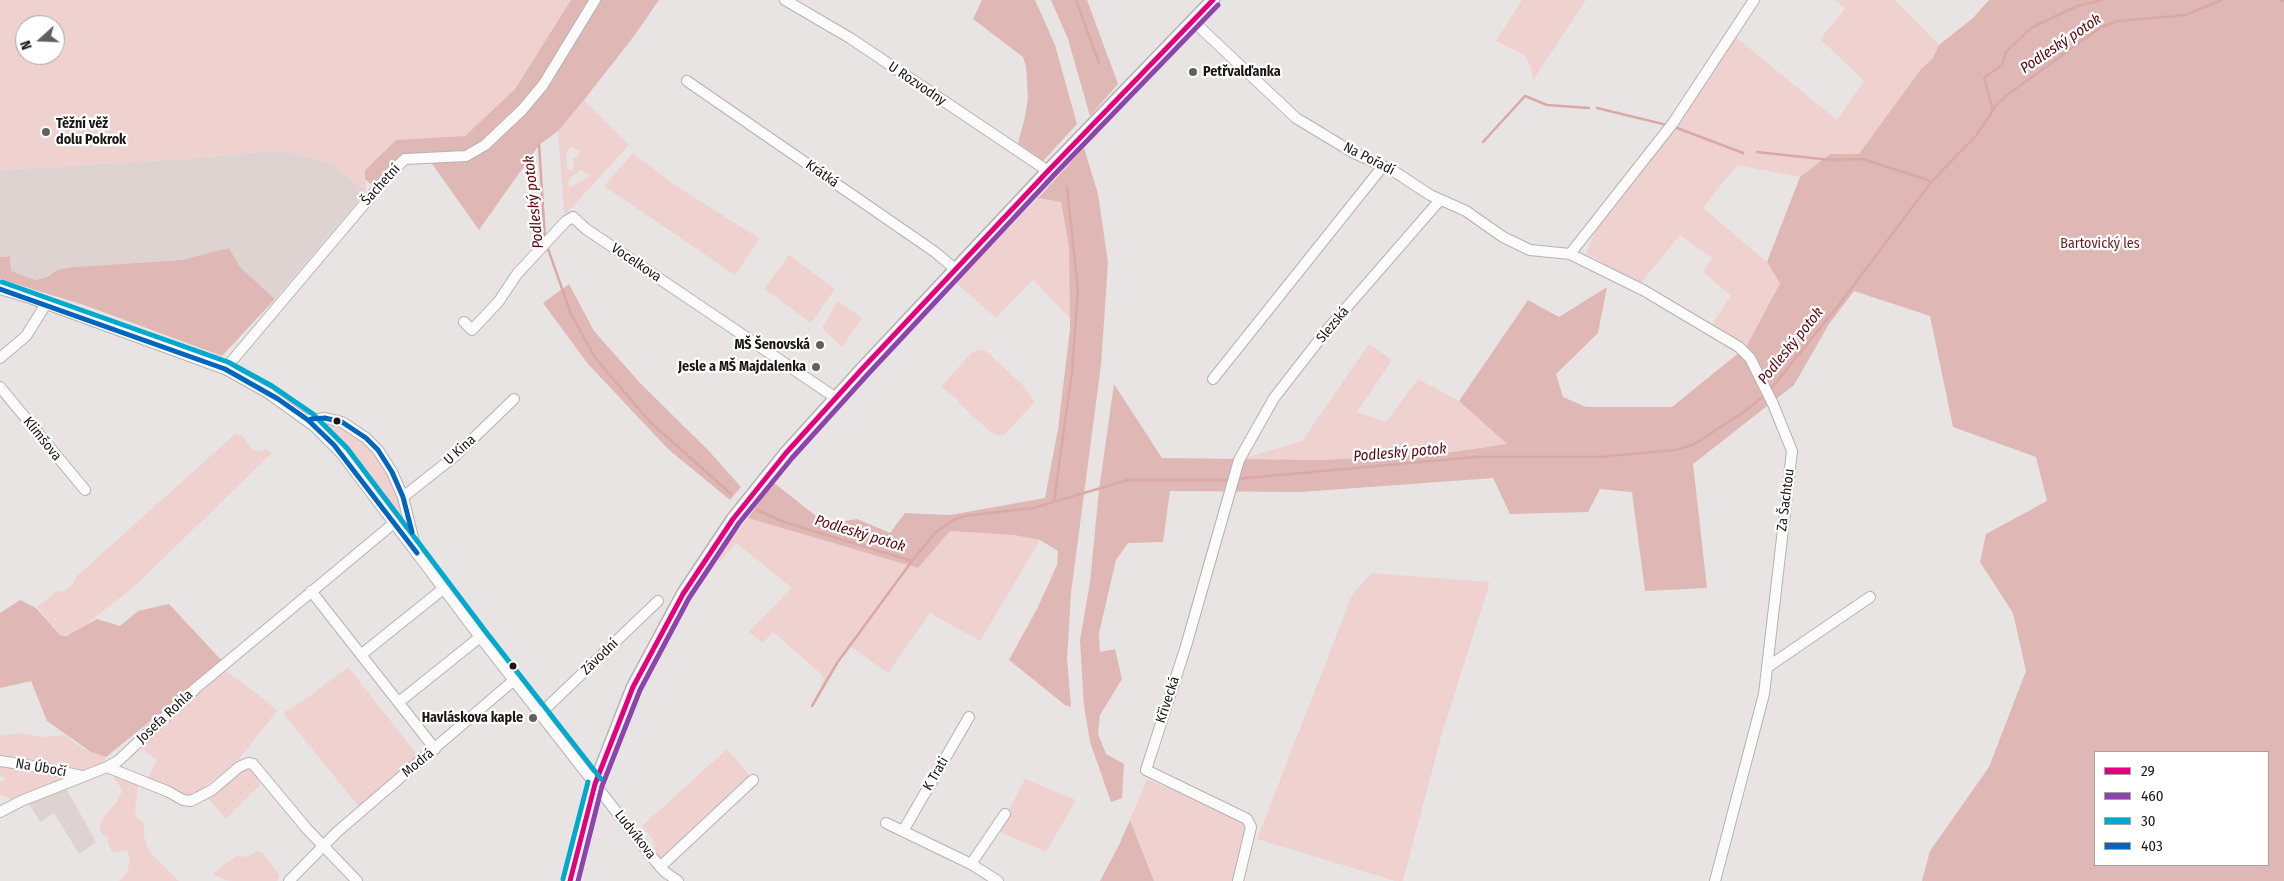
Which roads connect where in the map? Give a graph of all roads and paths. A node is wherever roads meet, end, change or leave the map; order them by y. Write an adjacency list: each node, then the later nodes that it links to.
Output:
1 (595, 0): 17 (street, Šachetní)
2 (785, 0): 8 (street, U Rozvodny)
3 (1213, 0): 5 (main road)
4 (1754, 0): 10 (street)
5 (1193, 21): 7 (street, Na Pořadí); 8 (main road)
6 (687, 81): 11 (street, Krátká)
7 (1383, 166): 9 (street, Na Pořadí); 18 (street)
8 (1048, 171): 11 (main road)
9 (1440, 200): 10 (street, Na Pořadí); 23 (street, Slezská)
10 (1570, 254): 15 (street, Na Pořadí)
11 (956, 269): 20 (main road)
12 (0, 290): 13 (street)
13 (46, 304): 16 (street); 17 (street)
14 (464, 322): 20 (street, Vocelkova)
15 (1740, 347): 34 (street, Za Šachtou)
16 (0, 358)
17 (225, 369): 22 (street)
18 (1213, 379)
19 (0, 387): 24 (street, Klimšova)
20 (836, 398): 44 (main road)
21 (514, 399): 25 (street, U Kina)
22 (308, 420): 25 (street); 26 (street)
23 (1239, 460): 57 (street, Křivecká)
24 (85, 490)
25 (404, 497): 27 (street)
26 (394, 523): 27 (street); 29 (street, Josefa Rohla)
27 (417, 553): 28 (street)
28 (443, 588): 32 (street); 33 (street)
29 (311, 591): 33 (street); 41 (street, Josefa Rohla)
30 (1870, 597): 34 (street)
31 (658, 601): 37 (street, Závodní)
32 (480, 637): 35 (street); 36 (street)
33 (362, 654): 36 (street)
34 (1768, 666): 58 (street, Za Šachtou)
35 (514, 680): 37 (street); 39 (street, Modrá)
36 (399, 702): 39 (street)
37 (541, 713): 44 (street)
38 (970, 717): 48 (street, K Trati)
39 (435, 749): 49 (street, Modrá)
40 (0, 761): 42 (street, Na Úbočí)
41 (107, 767): 42 (street, Josefa Rohla); 49 (street)
42 (82, 776): 45 (street, Josefa Rohla)
43 (754, 780): 51 (street)
44 (595, 784): 51 (street, Ludvíkova); 54 (main road)
45 (0, 812)
46 (1005, 814): 50 (street)
47 (886, 822): 48 (street)
48 (903, 831): 50 (street)
49 (322, 846): 52 (street, Modrá); 53 (street)
50 (971, 864): 56 (street)
51 (664, 873): 55 (street, Ludvíkova)
52 (290, 881)
53 (357, 881)
54 (570, 881)
55 (678, 881)
56 (998, 881)
57 (1238, 881)
58 (1715, 881)

